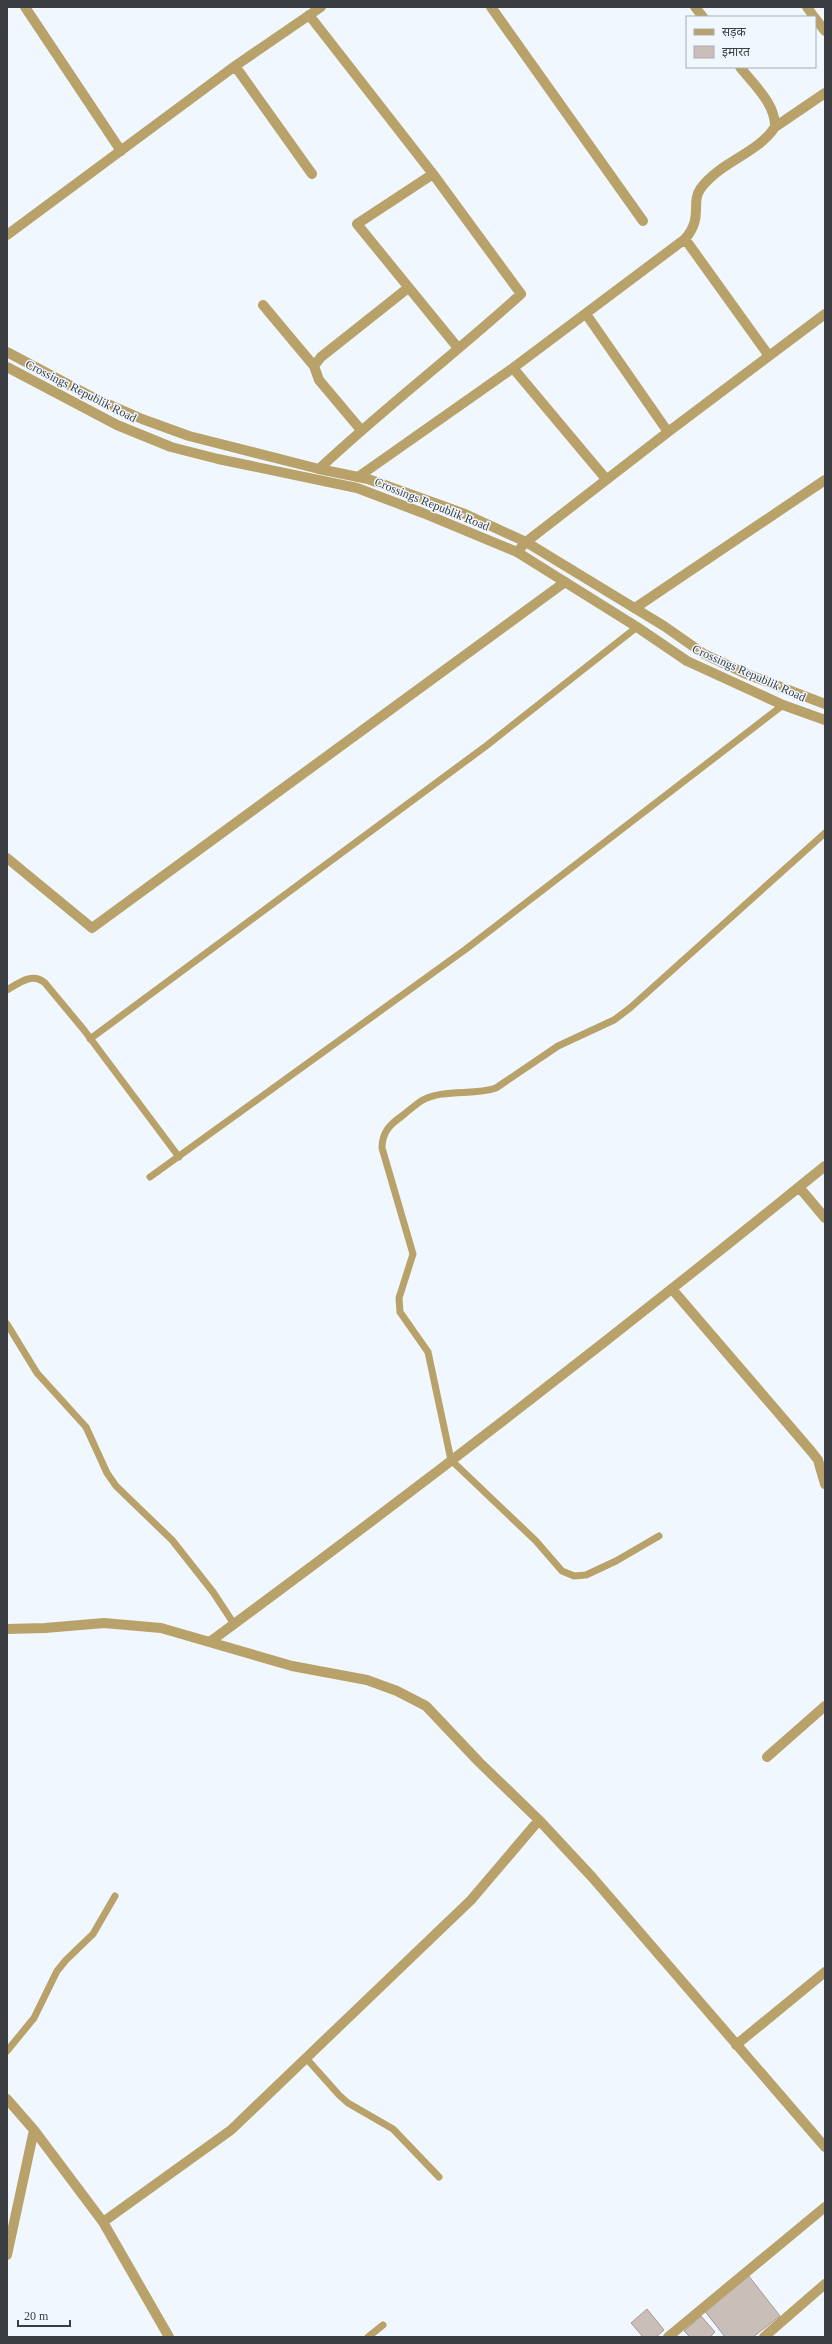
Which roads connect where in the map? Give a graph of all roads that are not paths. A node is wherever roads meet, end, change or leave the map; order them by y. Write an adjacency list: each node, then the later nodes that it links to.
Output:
1 (25, 7): 15 (street)
2 (321, 7): 6 (street)
3 (491, 7): 18 (street)
4 (695, 7): 7 (street)
5 (807, 7): 8 (street)
6 (309, 15): 11 (street); 17 (street)
7 (702, 16)
8 (814, 16)
9 (816, 18): 10 (street)
10 (825, 31)
11 (235, 66): 15 (street); 16 (street)
12 (741, 68): 14 (street)
13 (825, 93): 14 (street)
14 (775, 127): 20 (street)
15 (121, 151): 19 (street)
16 (312, 174)
17 (433, 174): 21 (street); 25 (street)
18 (643, 221)
19 (7, 235)
20 (685, 239): 23 (street); 27 (street)
21 (408, 288): 25 (street); 28 (street)
22 (262, 305): 28 (street)
23 (586, 314): 30 (street); 32 (street)
24 (825, 314): 27 (street)
25 (458, 348): 31 (street)
26 (7, 352): 33 (street)
27 (769, 356): 32 (street)
28 (314, 366): 31 (street)
29 (7, 367): 38 (street, Crossings Republik Road)
30 (512, 368): 34 (street); 35 (street)
31 (361, 430): 33 (street)
32 (668, 432): 35 (street)
33 (319, 469): 34 (street)
34 (358, 477): 37 (street)
35 (606, 479): 37 (street)
36 (825, 480): 40 (street)
37 (526, 542): 38 (street); 40 (street)
38 (516, 552): 39 (street, Crossings Republik Road)
39 (565, 582): 41 (street, Crossings Republik Road); 46 (street)
40 (635, 608): 42 (street)
41 (637, 627): 43 (street, Crossings Republik Road); 48 (lane)
42 (825, 704)
43 (783, 705): 44 (street, Crossings Republik Road); 49 (lane)
44 (825, 720)
45 (825, 833): 56 (lane)
46 (7, 858)
47 (7, 990): 48 (lane)
48 (90, 1039): 49 (lane)
49 (179, 1157): 51 (lane)
50 (825, 1166): 52 (street)
51 (150, 1177)
52 (799, 1187): 53 (street); 54 (street)
53 (825, 1218)
54 (672, 1289): 56 (street); 57 (street)
55 (7, 1324): 59 (lane)
56 (451, 1460): 58 (lane); 59 (street)
57 (825, 1484)
58 (659, 1536)
59 (234, 1624): 61 (street)
60 (7, 1629): 61 (street)
61 (211, 1641): 64 (street)
62 (825, 1706): 63 (street)
63 (767, 1757)
64 (539, 1820): 67 (street); 69 (street)
65 (115, 1896): 68 (lane)
66 (825, 1972): 67 (street)
67 (736, 2045): 72 (street)
68 (7, 2050)
69 (306, 2058): 73 (lane); 75 (street)
70 (7, 2099): 71 (street)
71 (34, 2130): 75 (street); 76 (street)
72 (825, 2147)
73 (440, 2177)
74 (825, 2207): 81 (street)
75 (103, 2222): 79 (street)
76 (7, 2255)
77 (825, 2284): 82 (street)
78 (383, 2325): 80 (lane)
79 (169, 2337)
80 (368, 2337)
81 (668, 2337)
82 (764, 2337)

